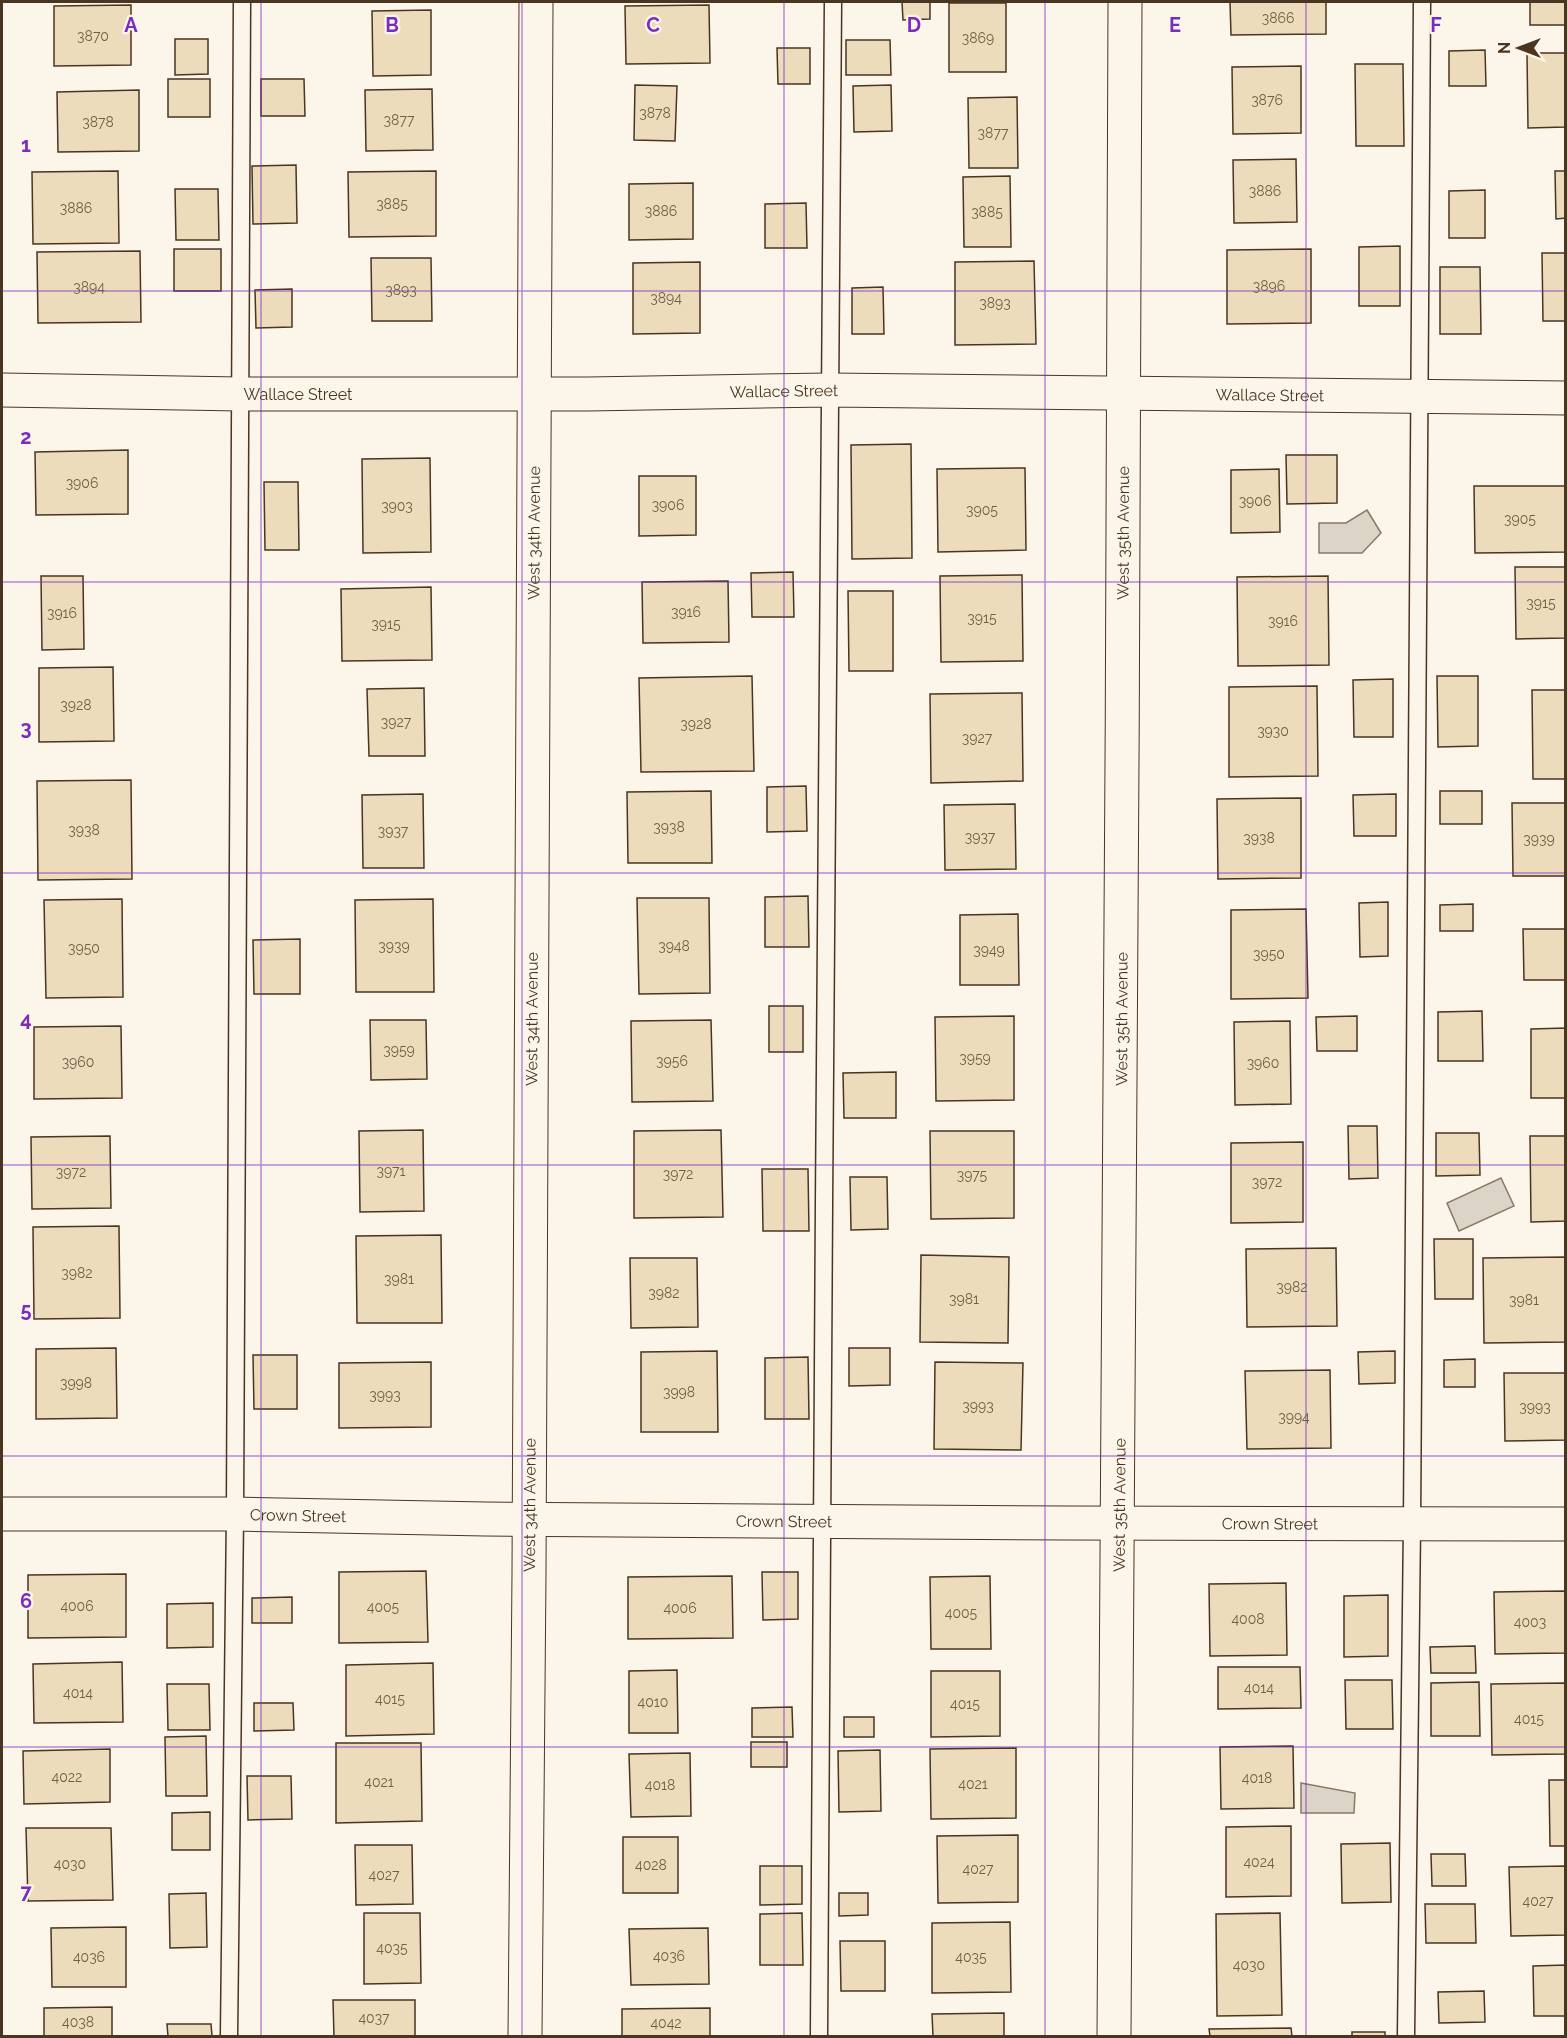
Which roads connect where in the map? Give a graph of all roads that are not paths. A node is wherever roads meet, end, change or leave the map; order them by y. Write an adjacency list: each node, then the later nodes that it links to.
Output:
1 (242, 2): 9 (lane)
2 (536, 2): 8 (street, West 34th Avenue)
3 (832, 2): 7 (lane)
4 (1125, 2): 10 (street, West 35th Avenue)
5 (1422, 2): 11 (lane)
6 (2, 390): 9 (street, Wallace Street)
7 (828, 390): 8 (street, Wallace Street); 10 (street, Wallace Street); 16 (lane)
8 (534, 393): 9 (street, Wallace Street); 15 (street, West 34th Avenue)
9 (240, 394): 14 (lane)
10 (1122, 394): 11 (street, Wallace Street); 17 (street, West 35th Avenue)
11 (1421, 397): 12 (street, Wallace Street); 19 (lane)
12 (1566, 398)
13 (2, 1514): 14 (street, Crown Street)
14 (235, 1514): 15 (street, Crown Street); 20 (lane)
15 (529, 1519): 16 (street, Crown Street); 21 (street, West 34th Avenue)
16 (824, 1521): 17 (street, Crown Street); 22 (lane)
17 (1121, 1523): 19 (street, Crown Street); 23 (street, West 35th Avenue)
18 (1566, 1524): 19 (street, Crown Street)
19 (1412, 1525): 24 (lane)
20 (229, 2037)
21 (525, 2037)
22 (819, 2037)
23 (1114, 2037)
24 (1406, 2037)

